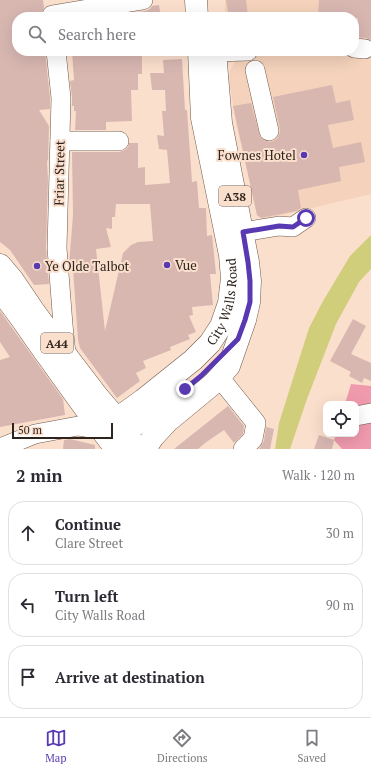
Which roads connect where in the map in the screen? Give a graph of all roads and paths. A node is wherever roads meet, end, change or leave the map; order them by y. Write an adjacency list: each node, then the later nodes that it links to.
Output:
1 (143, 0): 4 (street)
2 (196, 0): 5 (main road)
3 (211, 0): 6 (main road)
4 (52, 11)
5 (197, 12)
6 (212, 12)
7 (57, 56): 13 (street, Friar Street)
8 (208, 56): 25 (main road, City Walls Road / A38)
9 (210, 56): 15 (main road, City Walls Road / A38)
10 (255, 70): 11 (street)
11 (269, 131)
12 (119, 141): 13 (street)
13 (57, 151): 18 (street, Friar Street)
14 (306, 218): 15 (street)
15 (243, 232): 20 (main road, City Walls Road / A38)
16 (0, 264): 19 (main road, A44)
17 (0, 291): 25 (main road, A44)
18 (61, 295): 19 (street); 21 (street, Friar Street)
19 (33, 310): 21 (main road, A44)
20 (238, 339): 22 (main road, City Walls Road / A38); 25 (main road, City Walls Road / A38)
21 (66, 354): 25 (main road, A44)
22 (219, 377): 27 (main road, City Walls Road / A38); 28 (street)
23 (371, 413): 24 (street)
24 (359, 415)
25 (119, 436): 26 (street)
26 (0, 448)
27 (145, 449)
28 (243, 449)

